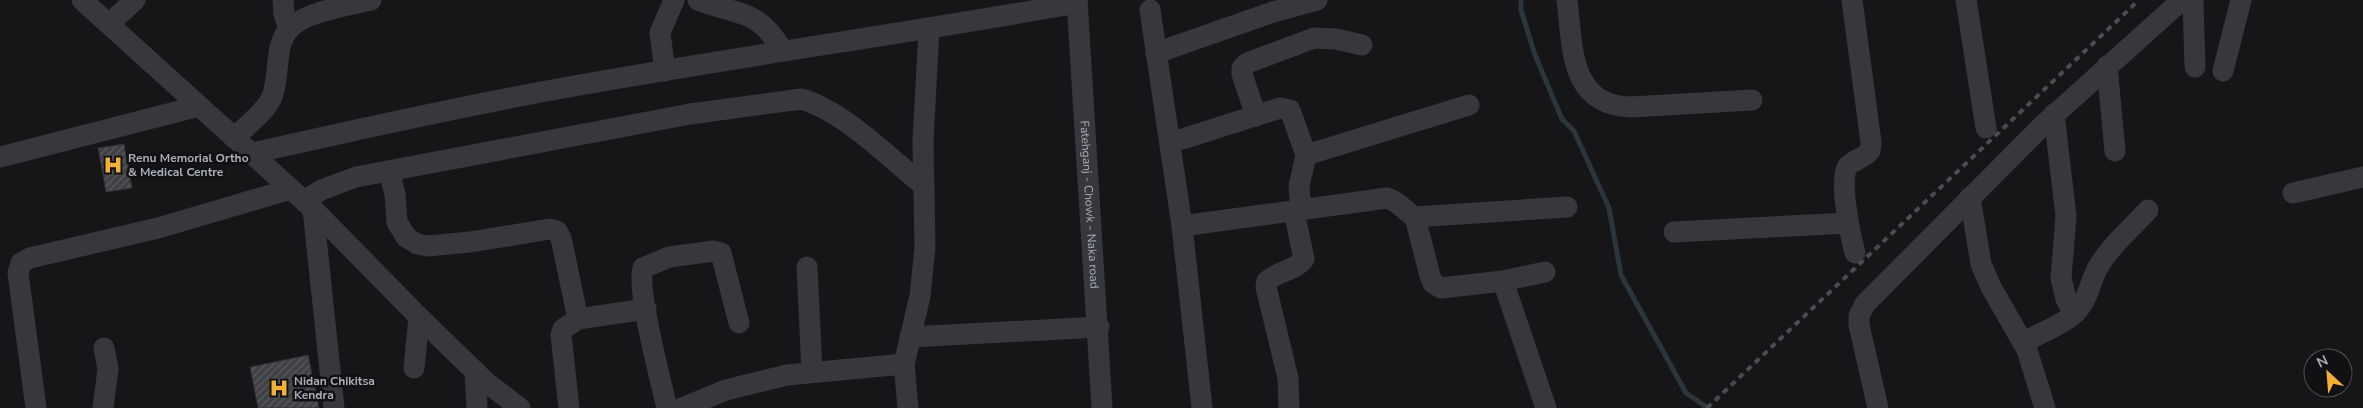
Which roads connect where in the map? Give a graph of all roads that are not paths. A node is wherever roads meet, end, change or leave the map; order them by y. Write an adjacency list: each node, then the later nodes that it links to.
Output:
1 (82, 0): 16 (street)
2 (134, 0): 16 (street)
3 (283, 0): 17 (street)
4 (371, 0): 17 (street)
5 (674, 0): 24 (street)
6 (698, 0): 20 (street)
7 (1317, 0): 21 (street)
8 (1567, 0): 26 (street)
9 (1852, 0): 48 (street)
10 (1966, 0): 31 (street)
11 (2182, 0): 22 (street)
12 (2193, 0): 23 (street)
13 (2242, 0): 25 (street)
14 (1077, 1): 18 (street); 60 (street, Fatehganj - Chowk - Naka road)
15 (1150, 10): 21 (street)
16 (109, 24): 27 (street)
17 (290, 29): 32 (street)
18 (929, 29): 20 (street); 40 (street)
19 (1362, 45): 30 (street)
20 (783, 52): 24 (street)
21 (1156, 54): 33 (street)
22 (2107, 66): 29 (street); 34 (street)
23 (2195, 67)
24 (665, 70): 35 (street)
25 (2223, 71)
26 (1752, 100)
27 (199, 106): 32 (street); 37 (street)
28 (1468, 106): 36 (street)
29 (2054, 114): 42 (street); 56 (street)
30 (1256, 116): 33 (street); 36 (street)
31 (1986, 128)
32 (234, 138): 35 (street)
33 (1170, 143): 49 (street)
34 (2115, 151)
35 (253, 153): 43 (street)
36 (1306, 155): 45 (street)
37 (0, 157)
38 (390, 170): 40 (street); 43 (street); 58 (street)
39 (2363, 177): 41 (street)
40 (924, 186): 61 (street)
41 (2293, 193)
42 (1970, 197): 62 (street); 81 (street)
43 (303, 199): 57 (street); 69 (street); 71 (street)
44 (1567, 207): 47 (street)
45 (1298, 210): 47 (street); 49 (street); 79 (street)
46 (2148, 210): 56 (street)
47 (1416, 217): 54 (street)
48 (1848, 223): 50 (street); 51 (street)
49 (1182, 226): 78 (street)
50 (1674, 232)
51 (1855, 253)
52 (807, 267): 67 (street)
53 (1546, 272): 54 (street)
54 (1503, 280): 80 (street)
55 (646, 309): 58 (street); 59 (street); 75 (street)
56 (2074, 313): 62 (street)
57 (418, 317): 65 (street); 66 (street)
58 (578, 319): 74 (street)
59 (739, 323)
60 (1099, 327): 61 (street); 77 (street, Fatehganj - Chowk - Naka road)
61 (910, 337): 64 (street)
62 (2023, 342): 82 (street)
63 (104, 348): 70 (street)
64 (904, 364): 67 (street); 76 (street)
65 (414, 368)
66 (474, 371): 72 (street); 73 (street)
67 (812, 372): 68 (street)
68 (695, 405)
69 (36, 408)
70 (103, 408)
71 (334, 408)
72 (477, 408)
73 (520, 408)
74 (569, 408)
75 (667, 408)
76 (908, 408)
77 (1102, 408)
78 (1202, 408)
79 (1289, 408)
80 (1546, 408)
81 (1878, 408)
82 (2045, 408)

